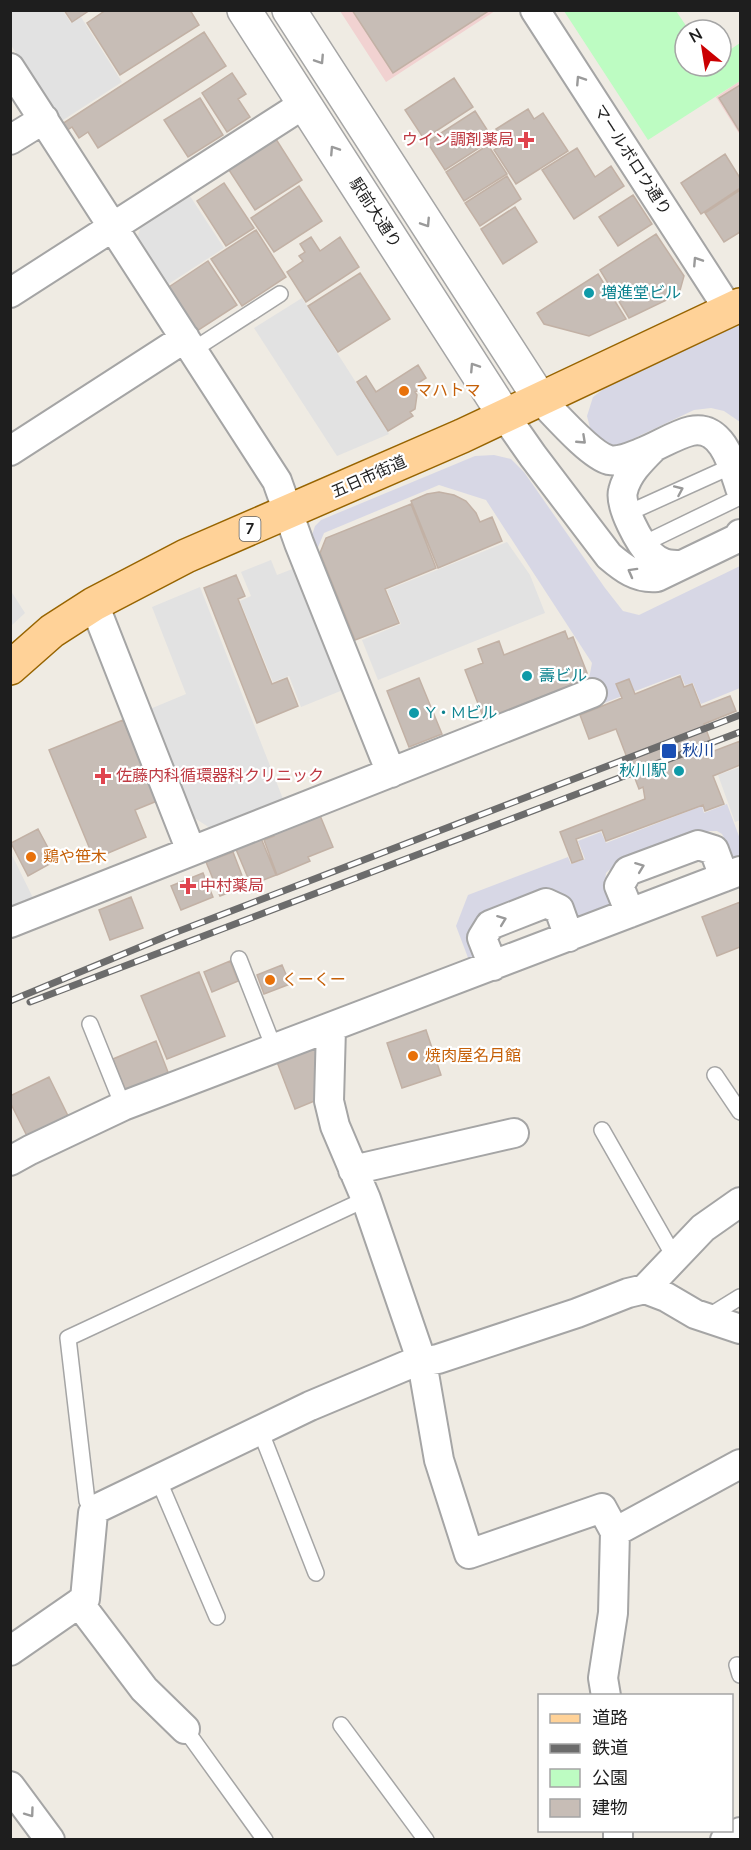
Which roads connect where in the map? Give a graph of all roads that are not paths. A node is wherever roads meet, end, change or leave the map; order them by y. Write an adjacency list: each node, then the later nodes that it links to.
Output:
1 (244, 10): 5 (street, 駅前大通り)
2 (289, 10): 13 (street, one-way to 13)
3 (535, 10): 11 (street, マールボロウ通り, one-way to 3)
4 (10, 68): 6 (street)
5 (304, 104): 8 (street); 14 (street, 駅前大通り, one-way to 5)
6 (44, 119): 7 (street); 8 (street)
7 (10, 140)
8 (113, 227): 9 (street); 12 (street)
9 (10, 293)
10 (280, 294): 12 (lane)
11 (735, 308): 13 (main road, 五日市街道 / 7)
12 (189, 344): 16 (street); 19 (street)
13 (540, 399): 14 (main road, 五日市街道 / 7); 15 (street, one-way to 15)
14 (505, 416): 19 (main road, 五日市街道 / 7); 23 (street, one-way to 14)
15 (652, 449): 17 (street); 20 (street)
16 (10, 451)
17 (736, 477): 20 (lane, one-way to 17)
18 (741, 497): 22 (lane)
19 (289, 512): 24 (main road, 五日市街道 / 7); 27 (street)
20 (626, 514): 22 (street)
21 (741, 534): 23 (street)
22 (643, 544): 23 (street)
23 (681, 565)
24 (94, 604): 25 (main road, 五日市街道 / 7); 28 (street)
25 (10, 668)
26 (592, 693): 27 (street)
27 (391, 773): 28 (street)
28 (191, 851): 31 (street)
29 (732, 874): 30 (street); 30 (street, one-way to 29)
30 (630, 913): 32 (street)
31 (10, 923)
32 (569, 937): 34 (street); 34 (street, one-way to 32)
33 (239, 959): 37 (lane)
34 (493, 966): 36 (street)
35 (90, 1024): 39 (lane)
36 (331, 1028): 37 (street); 44 (street)
37 (274, 1048): 39 (street)
38 (715, 1076): 40 (lane)
39 (123, 1106): 43 (street)
40 (741, 1112)
41 (602, 1130): 47 (lane)
42 (514, 1133): 44 (street)
43 (10, 1161)
44 (353, 1170): 45 (street)
45 (366, 1199): 52 (street); 56 (lane)
46 (741, 1202): 47 (street)
47 (675, 1258): 48 (street)
48 (645, 1289): 50 (street); 52 (street)
49 (741, 1297): 50 (lane)
50 (706, 1318): 51 (street)
51 (741, 1329)
52 (422, 1362): 53 (street); 57 (street)
53 (260, 1430): 55 (street); 58 (lane)
54 (741, 1464): 57 (street)
55 (158, 1479): 56 (street); 60 (lane)
56 (93, 1513): 59 (street)
57 (615, 1532): 62 (street)
58 (316, 1573)
59 (79, 1603): 61 (street); 64 (street)
60 (217, 1617)
61 (10, 1651)
62 (606, 1694)
63 (341, 1725): 69 (lane)
64 (184, 1729): 68 (lane)
65 (10, 1786): 67 (street, one-way to 67)
66 (741, 1832): 70 (street)
67 (50, 1839)
68 (265, 1839)
69 (426, 1839)
70 (726, 1839)

